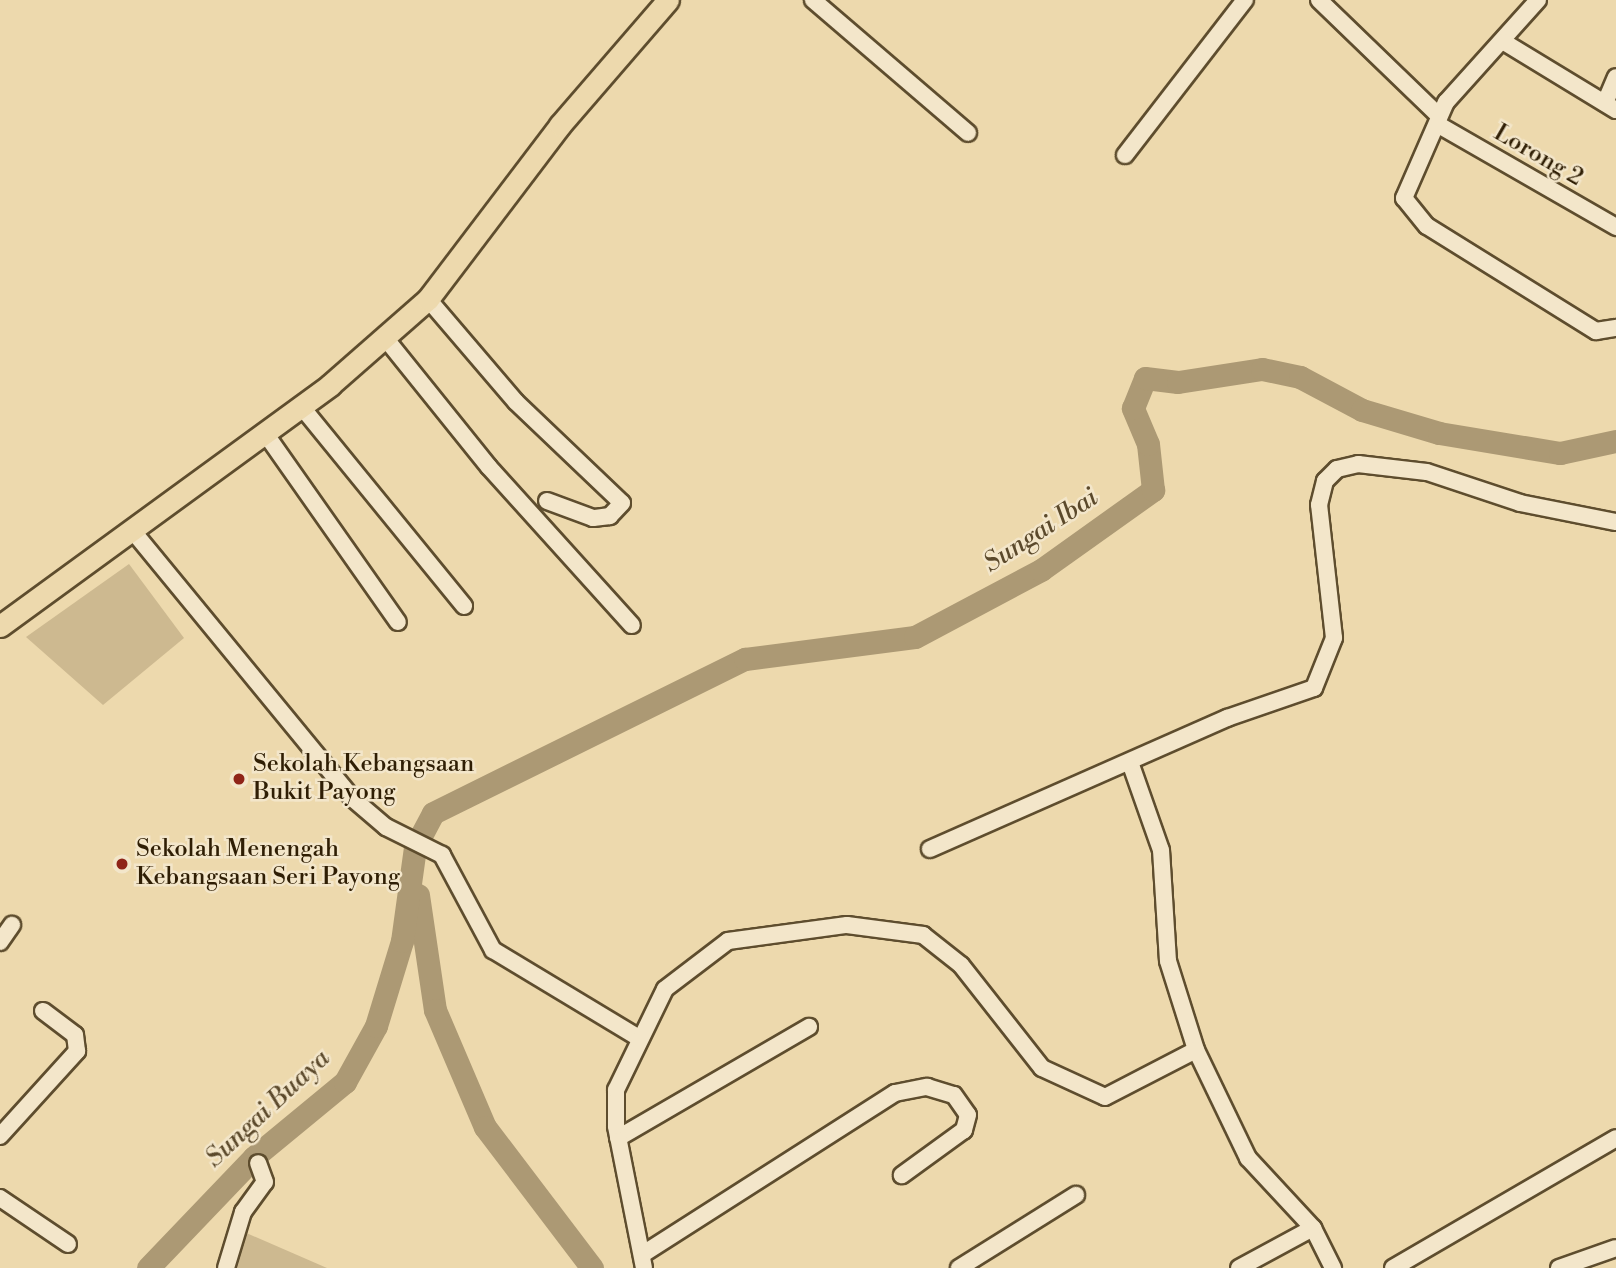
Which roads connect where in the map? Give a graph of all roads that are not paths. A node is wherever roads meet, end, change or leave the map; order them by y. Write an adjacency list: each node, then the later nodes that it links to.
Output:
1 (668, 0): 13 (main road)
2 (813, 0): 10 (street)
3 (1245, 0): 11 (street)
4 (1319, 0): 9 (street, Lorong 2)
5 (1538, 0): 6 (street)
6 (1504, 42): 8 (street); 9 (street)
7 (1616, 77): 8 (street)
8 (1610, 106)
9 (1438, 120): 12 (street, Lorong 2); 14 (street)
10 (968, 133)
11 (1125, 155)
12 (1616, 227)
13 (428, 299): 15 (main road); 18 (street)
14 (1616, 328)
15 (386, 339): 16 (main road); 23 (street)
16 (301, 406): 17 (main road); 21 (street)
17 (265, 433): 20 (main road); 22 (street)
18 (547, 501)
19 (1616, 522): 25 (street)
20 (132, 530): 24 (main road); 31 (street)
21 (464, 606)
22 (398, 622)
23 (632, 625)
24 (0, 626)
25 (1131, 765): 26 (street); 32 (street)
26 (930, 849)
27 (12, 925): 28 (street)
28 (0, 942)
29 (43, 1011): 33 (street)
30 (809, 1027): 34 (street)
31 (637, 1037): 32 (street); 34 (street)
32 (1196, 1050): 40 (street)
33 (0, 1136)
34 (618, 1138): 43 (street)
35 (1616, 1138): 48 (street)
36 (258, 1163): 44 (street)
37 (902, 1175): 43 (street)
38 (1076, 1195): 45 (street)
39 (0, 1198): 41 (street)
40 (1313, 1228): 46 (street); 47 (street)
41 (68, 1244)
42 (1616, 1248): 49 (street)
43 (643, 1261)
44 (226, 1268)
45 (960, 1268)
46 (1239, 1268)
47 (1333, 1268)
48 (1393, 1268)
49 (1559, 1268)

